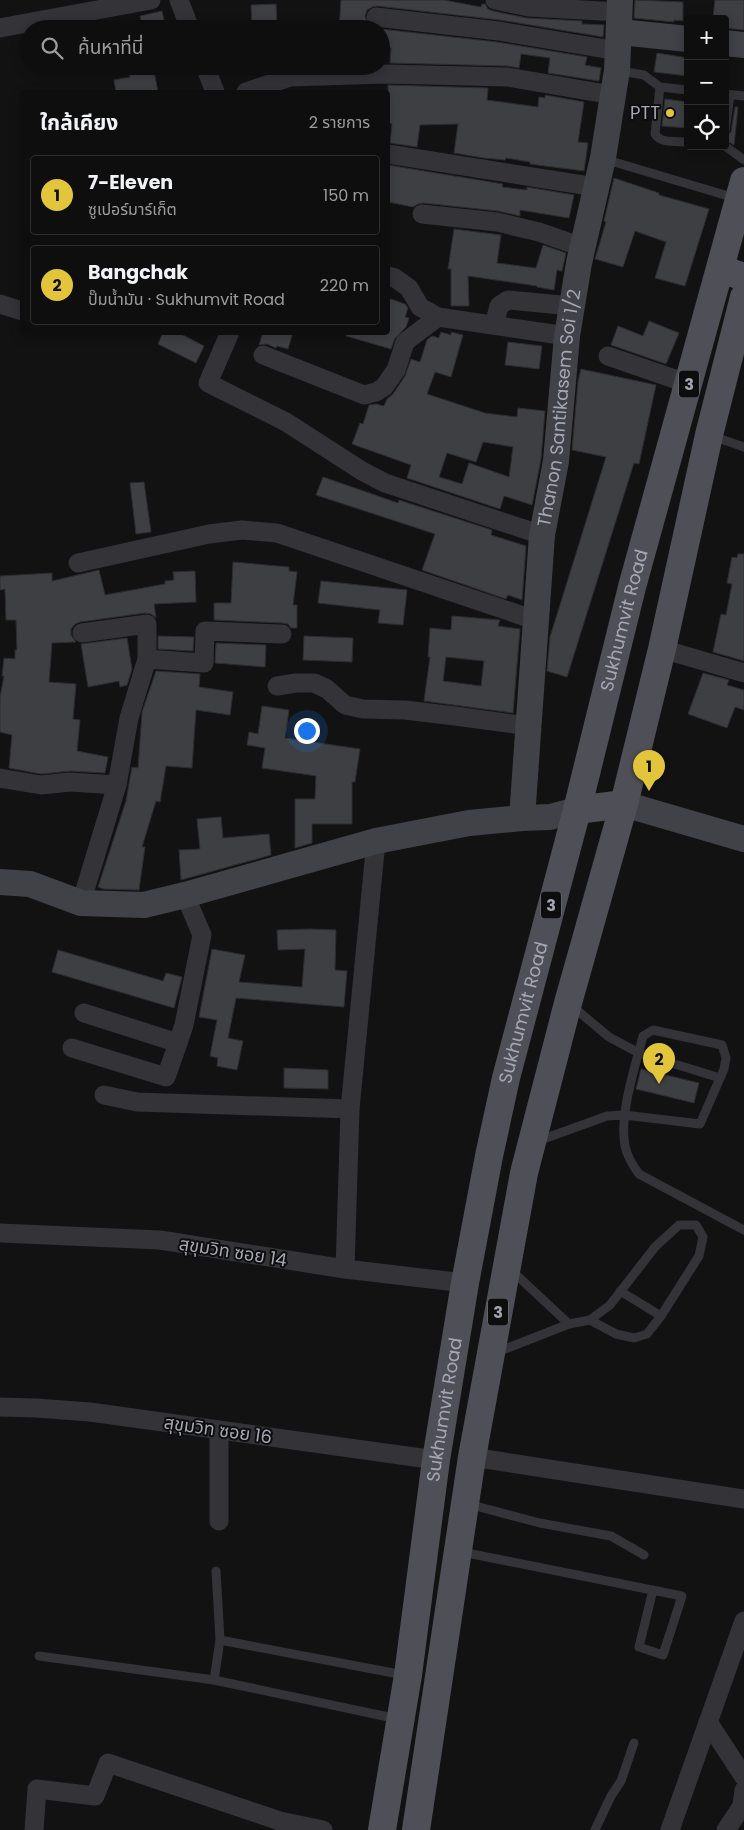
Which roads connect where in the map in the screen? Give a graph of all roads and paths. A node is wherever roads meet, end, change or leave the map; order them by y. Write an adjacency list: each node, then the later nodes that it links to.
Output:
1 (151, 0): 5 (street)
2 (179, 0): 6 (street)
3 (495, 0): 10 (street)
4 (376, 17): 10 (street)
5 (43, 20)
6 (187, 20)
7 (20, 24): 8 (street)
8 (0, 28)
9 (684, 39): 10 (street)
10 (618, 43): 13 (street); 16 (lane); 25 (street, Thanon Santikasem Soi 1/2)
11 (729, 43): 12 (street)
12 (744, 45)
13 (390, 74)
14 (208, 75): 17 (street)
15 (354, 75): 18 (street)
16 (660, 87): 19 (lane); 22 (lane)
17 (214, 90)
18 (252, 90)
19 (684, 90)
20 (729, 95): 21 (lane)
21 (744, 96)
22 (684, 142)
23 (729, 149): 26 (lane)
24 (390, 154): 27 (street)
25 (603, 158): 27 (street, Thanon Santikasem Soi 1/2); 28 (lane)
26 (744, 160)
27 (596, 187): 30 (street, Thanon Santikasem Soi 1/2)
28 (742, 190): 31 (main road, Sukhumvit Road / 3)
29 (422, 214): 30 (street)
30 (582, 247): 35 (street, Thanon Santikasem Soi 1/2)
31 (732, 273): 44 (main road, Sukhumvit Road / 3)
32 (390, 277): 37 (street)
33 (744, 297): 41 (main road, Sukhumvit Road / 3)
34 (0, 304): 36 (street)
35 (572, 306): 38 (street); 40 (street, Thanon Santikasem Soi 1/2)
36 (20, 311)
37 (438, 316): 38 (street); 42 (street)
38 (494, 325): 40 (street)
39 (229, 335): 47 (street)
40 (567, 336): 47 (street, Thanon Santikasem Soi 1/2)
41 (738, 342): 45 (main road, Sukhumvit Road / 3)
42 (263, 354)
43 (608, 356): 44 (street)
44 (689, 384): 60 (main road, Sukhumvit Road / 3)
45 (709, 435): 46 (lane); 52 (main road, Sukhumvit Road / 3)
46 (744, 447)
47 (542, 535): 49 (street, Thanon Santikasem Soi 1/2)
48 (78, 563): 49 (street)
49 (535, 620): 56 (street, Thanon Santikasem Soi 1/2)
50 (82, 633): 53 (street)
51 (282, 634): 53 (street)
52 (662, 649): 54 (street); 59 (main road, Sukhumvit Road / 3)
53 (147, 659): 58 (street)
54 (744, 673)
55 (277, 686): 56 (street)
56 (528, 726): 61 (street, Thanon Santikasem Soi 1/2)
57 (0, 778): 58 (street)
58 (117, 786): 66 (street)
59 (624, 804): 60 (main road); 62 (street); 67 (main road, Sukhumvit Road / 3)
60 (577, 810): 61 (street); 81 (main road, Sukhumvit Road / 3)
61 (522, 818): 63 (street)
62 (744, 839)
63 (376, 841): 65 (street); 74 (street)
64 (0, 882): 66 (street)
65 (186, 895): 66 (street); 69 (street)
66 (81, 903)
67 (568, 1003): 71 (lane); 76 (main road, Sukhumvit Road / 3)
68 (84, 1013): 69 (street)
69 (178, 1043): 70 (street)
70 (72, 1048)
71 (639, 1053): 72 (lane); 72 (lane); 75 (lane)
72 (720, 1078): 75 (lane)
73 (104, 1096): 74 (street)
74 (350, 1109): 80 (street)
75 (624, 1115): 76 (lane); 77 (lane)
76 (531, 1144): 79 (main road, Sukhumvit Road / 3)
77 (744, 1230)
78 (0, 1233): 80 (street, สุขุมวิท ซอย 14)
79 (506, 1266): 85 (lane); 86 (main road, Sukhumvit Road / 3)
80 (345, 1269): 81 (street, สุขุมวิท ซอย 14)
81 (465, 1283): 90 (main road, Sukhumvit Road / 3)
82 (620, 1292): 83 (lane); 83 (lane); 84 (lane)
83 (661, 1316): 84 (lane)
84 (590, 1320): 85 (lane)
85 (569, 1324): 86 (lane)
86 (490, 1355): 89 (main road, Sukhumvit Road / 3)
87 (0, 1407): 88 (street, สุขุมวิท ซอย 16)
88 (219, 1430): 90 (street, สุขุมวิท ซอย 16); 93 (street)
89 (472, 1457): 91 (street); 92 (main road, Sukhumvit Road / 3)
90 (436, 1460): 101 (main road, Sukhumvit Road / 3)
91 (744, 1499)
92 (466, 1503): 94 (main road, Sukhumvit Road / 3); 95 (lane)
93 (219, 1521)
94 (458, 1551): 97 (lane); 111 (main road, Sukhumvit Road / 3)
95 (644, 1555)
96 (216, 1571): 99 (lane)
97 (653, 1590): 97 (lane)
98 (744, 1620): 104 (street)
99 (220, 1640): 101 (lane); 102 (lane)
100 (39, 1656): 102 (lane)
101 (408, 1675): 103 (main road, Sukhumvit Road / 3)
102 (214, 1680): 103 (lane)
103 (401, 1719): 110 (main road, Sukhumvit Road / 3)
104 (708, 1722): 106 (street); 113 (street)
105 (634, 1743): 112 (lane)
106 (744, 1777)
107 (744, 1790): 114 (street)
108 (34, 1830): 109 (street)
109 (323, 1830)
110 (382, 1830)
111 (416, 1830)
112 (595, 1830)
113 (670, 1830)
114 (726, 1830)

